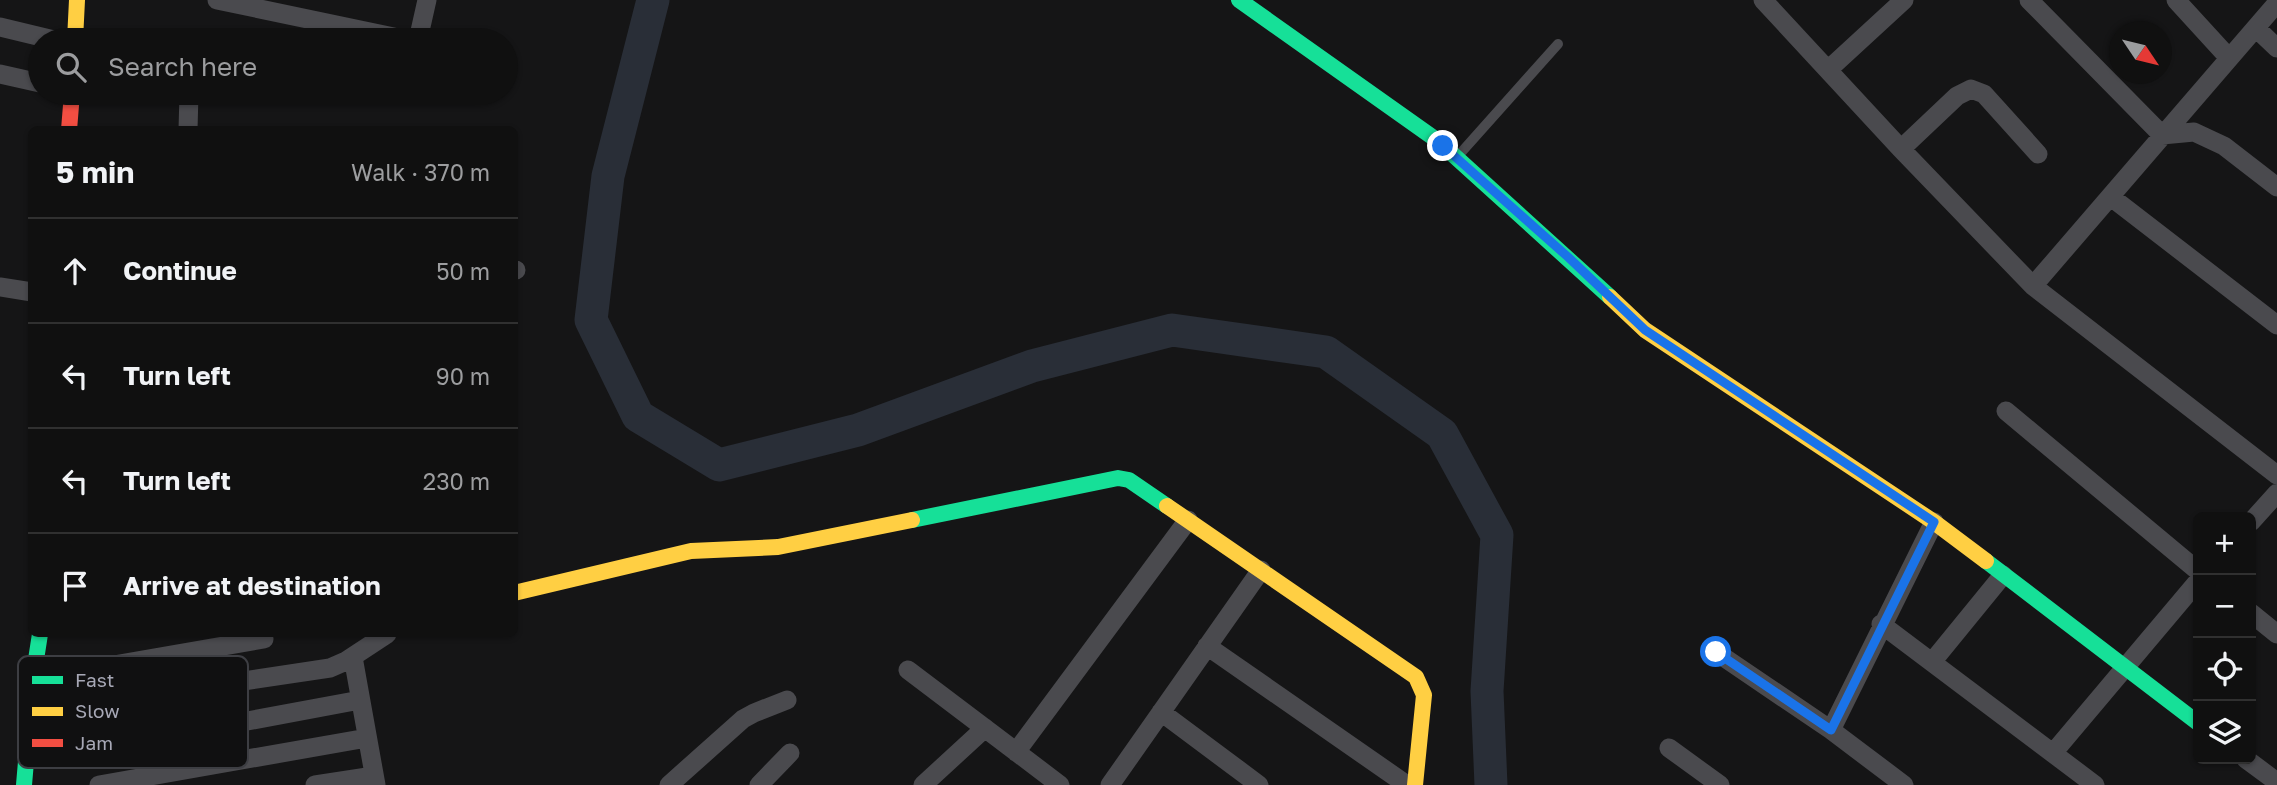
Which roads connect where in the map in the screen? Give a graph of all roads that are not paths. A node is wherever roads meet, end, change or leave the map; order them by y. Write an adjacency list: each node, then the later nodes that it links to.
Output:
1 (78, 0): 12 (street)
2 (217, 0): 13 (street)
3 (427, 0): 14 (street)
4 (1239, 0): 29 (street)
5 (1763, 0): 19 (street)
6 (2029, 0): 26 (street)
7 (2176, 0): 18 (street)
8 (1901, 1): 19 (street)
9 (2277, 3): 11 (street)
10 (0, 27): 15 (street)
11 (2256, 27): 17 (street); 18 (street)
12 (76, 28)
13 (351, 28)
14 (421, 28)
15 (28, 34)
16 (1558, 44): 29 (lane)
17 (2277, 48)
18 (2229, 58): 26 (street)
19 (1829, 69): 27 (street)
20 (0, 74): 21 (street)
21 (28, 80)
22 (71, 105): 24 (street)
23 (189, 105): 25 (street)
24 (69, 126)
25 (188, 126)
26 (2162, 135): 30 (street); 31 (street)
27 (1901, 149): 28 (street); 32 (street)
28 (2038, 154)
29 (1457, 158): 41 (street)
30 (2277, 187)
31 (2111, 197): 32 (street); 35 (street)
32 (2033, 286): 37 (street)
33 (0, 287): 34 (street)
34 (28, 291)
35 (2277, 325)
36 (2006, 411): 42 (street)
37 (2277, 475)
38 (2277, 493): 39 (street)
39 (2256, 516)
40 (1188, 520): 43 (street); 46 (street); 71 (street)
41 (1934, 522): 44 (street); 48 (street)
42 (2193, 567)
43 (1261, 570): 53 (street); 88 (street)
44 (2003, 575): 58 (street); 59 (street)
45 (2193, 587): 59 (street)
46 (518, 592)
47 (2256, 617): 49 (street)
48 (1881, 624): 58 (street); 68 (street)
49 (2277, 634)
50 (40, 637): 55 (street)
51 (383, 637): 57 (street)
52 (264, 639): 56 (street)
53 (1207, 646): 64 (street); 87 (street)
54 (1716, 652): 68 (street)
55 (36, 656)
56 (163, 656)
57 (353, 657): 61 (street); 62 (street)
58 (1933, 662): 73 (street)
59 (2125, 668): 65 (street); 73 (street)
60 (908, 670): 67 (street)
61 (248, 680)
62 (360, 700): 66 (street); 69 (street)
63 (787, 700): 81 (street)
64 (1161, 712): 85 (street); 86 (street)
65 (2193, 719)
66 (248, 721)
67 (985, 728): 71 (street); 83 (street)
68 (1831, 730): 90 (street)
69 (367, 738): 74 (street); 77 (street)
70 (1669, 748): 89 (street)
71 (1016, 752): 84 (street)
72 (790, 753): 82 (street)
73 (2053, 753): 91 (street)
74 (248, 759)
75 (2253, 764): 78 (street)
76 (196, 768): 79 (street)
77 (375, 780): 80 (street)
78 (2277, 782)
79 (99, 785)
80 (315, 785)
81 (668, 785)
82 (760, 785)
83 (923, 785)
84 (1060, 785)
85 (1110, 785)
86 (1259, 785)
87 (1407, 785)
88 (1415, 785)
89 (1720, 785)
90 (1904, 785)
91 (2095, 785)

